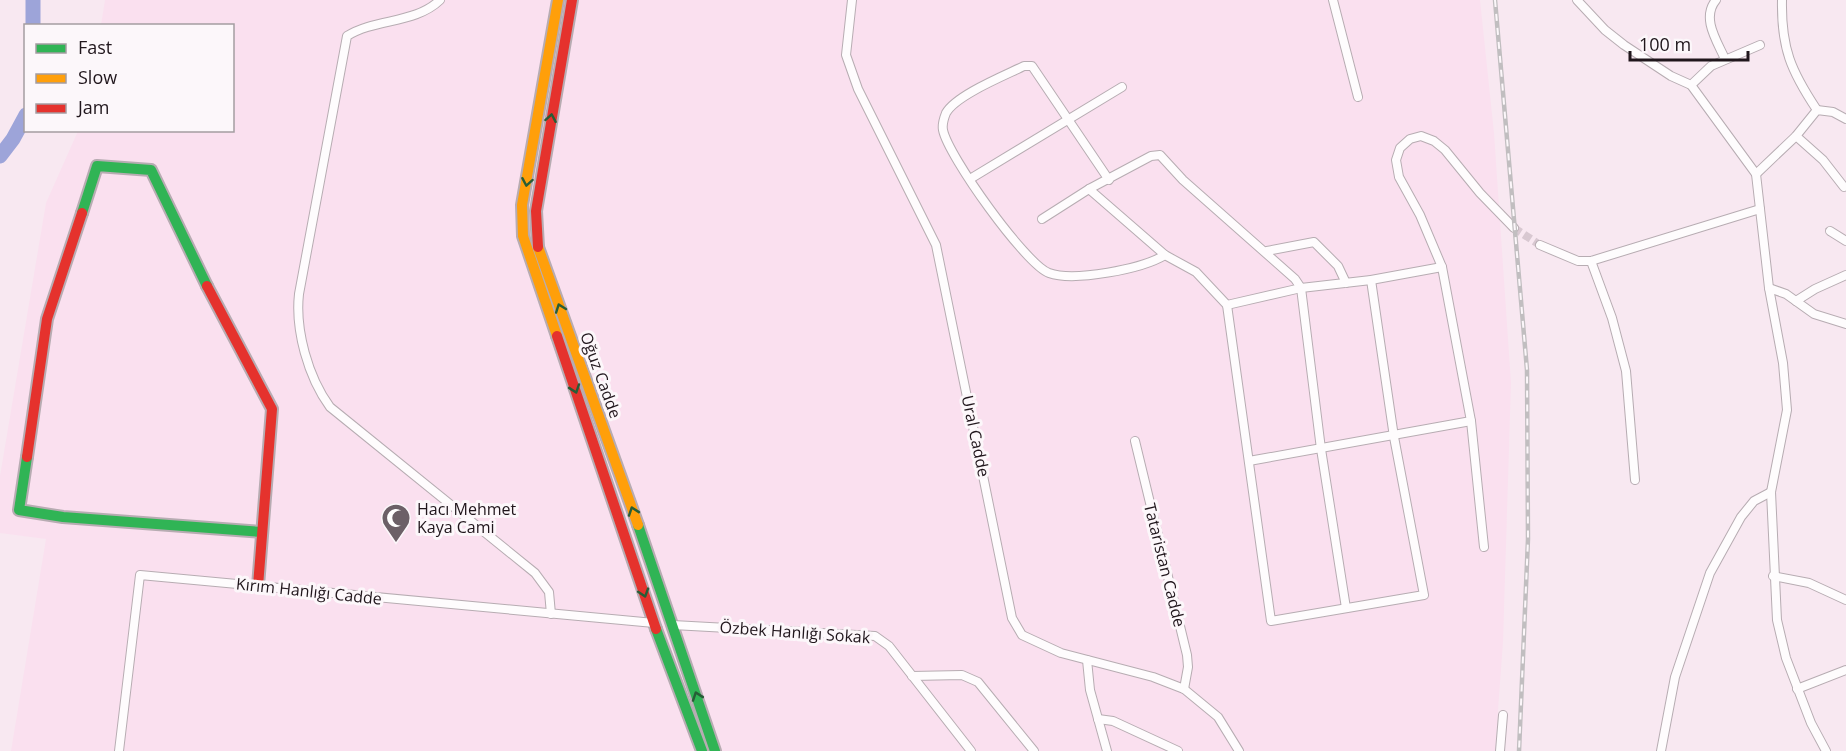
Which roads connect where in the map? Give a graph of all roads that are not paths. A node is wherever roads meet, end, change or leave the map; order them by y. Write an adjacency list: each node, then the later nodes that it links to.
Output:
1 (440, 0): 54 (street)
2 (558, 0): 55 (street, Oğuz Cadde, one-way to 55)
3 (572, 0): 56 (street, Oğuz Cadde, one-way to 3)
4 (852, 0): 57 (street, Ural Cadde)
5 (1333, 0): 13 (street)
6 (1577, 0): 11 (street)
7 (1716, 0): 10 (street)
8 (1782, 0): 14 (street)
9 (1760, 45): 10 (street)
10 (1725, 59): 11 (street)
11 (1691, 85): 18 (street)
12 (1122, 87): 16 (street)
13 (1358, 97)
14 (1817, 110): 15 (street); 17 (street)
15 (1846, 119)
16 (1068, 121): 19 (street); 19 (street); 20 (street)
17 (1796, 136): 18 (street); 21 (street)
18 (1756, 174): 23 (street)
19 (970, 179): 30 (street)
20 (1109, 180): 22 (street); 29 (street)
21 (1844, 187)
22 (1089, 189): 24 (street); 30 (street)
23 (1760, 209): 31 (street); 37 (street)
24 (1042, 219)
25 (1514, 228): 32 (street)
26 (1830, 231): 27 (street)
27 (1846, 241)
28 (1540, 245): 31 (street)
29 (1267, 251): 35 (street); 36 (street)
30 (1165, 255): 39 (street)
31 (1591, 261): 46 (street)
32 (1442, 267): 34 (street); 41 (street)
33 (1846, 275): 38 (street)
34 (1371, 280): 35 (street); 42 (street)
35 (1346, 283): 36 (street)
36 (1301, 288): 39 (street); 44 (street)
37 (1769, 288): 38 (street); 47 (street)
38 (1796, 301): 40 (street)
39 (1227, 305): 45 (street)
40 (1845, 325)
41 (1470, 421): 42 (street); 49 (street)
42 (1394, 437): 44 (street); 53 (street)
43 (1135, 441): 60 (street, Tataristan Cadde)
44 (1321, 449): 45 (street); 53 (street)
45 (1249, 461): 53 (street)
46 (1635, 480)
47 (1771, 492): 50 (street); 73 (street)
48 (262, 532): 48 (street); 51 (street)
49 (1484, 547)
50 (1773, 576): 52 (street); 61 (street)
51 (258, 586): 54 (street, Kırım Hanlığı Cadde); 64 (street, Kırım Hanlığı Cadde)
52 (1846, 600)
53 (1346, 608)
54 (550, 614): 55 (street, Kırım Hanlığı Cadde)
55 (654, 623): 56 (street); 65 (street, Oğuz Cadde)
56 (673, 625): 59 (street, Özbek Hanlığı Sokak); 66 (street, Oğuz Cadde, one-way to 56)
57 (1087, 660): 60 (street, Ural Cadde); 63 (street)
58 (1846, 670): 61 (street)
59 (912, 676): 67 (street, Özbek Hanlığı Sokak); 68 (street)
60 (1184, 689): 71 (street, Ural Cadde)
61 (1797, 689): 74 (street)
62 (1503, 715): 72 (street)
63 (1098, 719): 69 (street); 70 (street)
64 (118, 751)
65 (702, 751)
66 (715, 751)
67 (971, 751)
68 (1034, 751)
69 (1107, 751)
70 (1178, 751)
71 (1239, 751)
72 (1500, 751)
73 (1661, 751)
74 (1826, 751)

